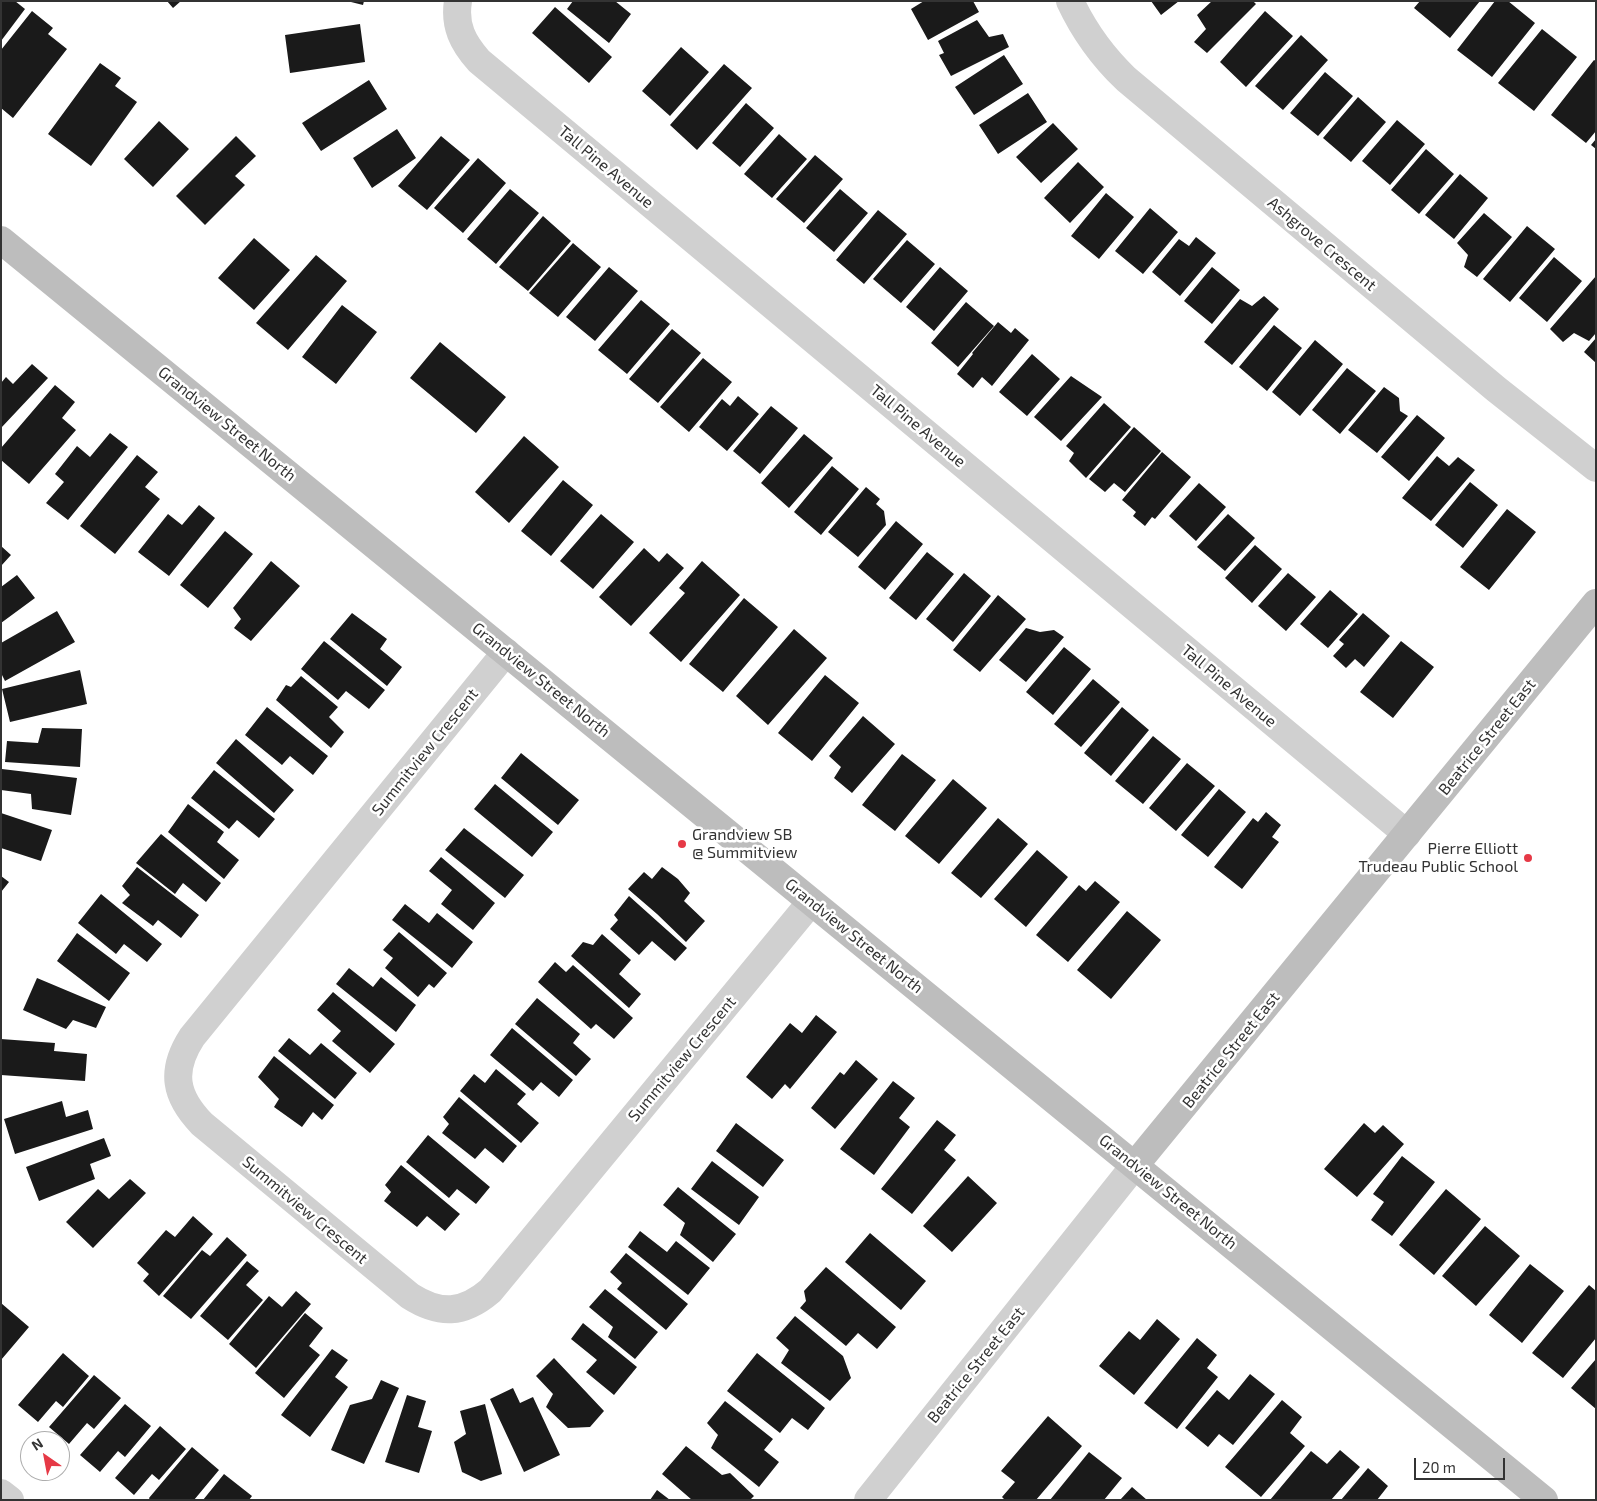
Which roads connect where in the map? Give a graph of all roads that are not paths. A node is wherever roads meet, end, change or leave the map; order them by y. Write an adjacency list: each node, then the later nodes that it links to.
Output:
1 (458, 1): 7 (street, Tall Pine Avenue)
2 (1070, 1): 4 (street, Ashgrove Crescent)
3 (1, 240): 6 (street, Grandview Street North)
4 (1596, 468)
5 (1596, 603): 7 (street, Beatrice Street East)
6 (506, 652): 8 (street, Grandview Street North); 8 (street, Summitview Crescent)
7 (1407, 834): 9 (street, Beatrice Street East)
8 (811, 902): 9 (street, Grandview Street North)
9 (1135, 1165): 11 (street, Beatrice Street East); 13 (street, Grandview Street North)
10 (1, 1493): 12 (street)
11 (877, 1497)
12 (10, 1500)
13 (1544, 1500)

